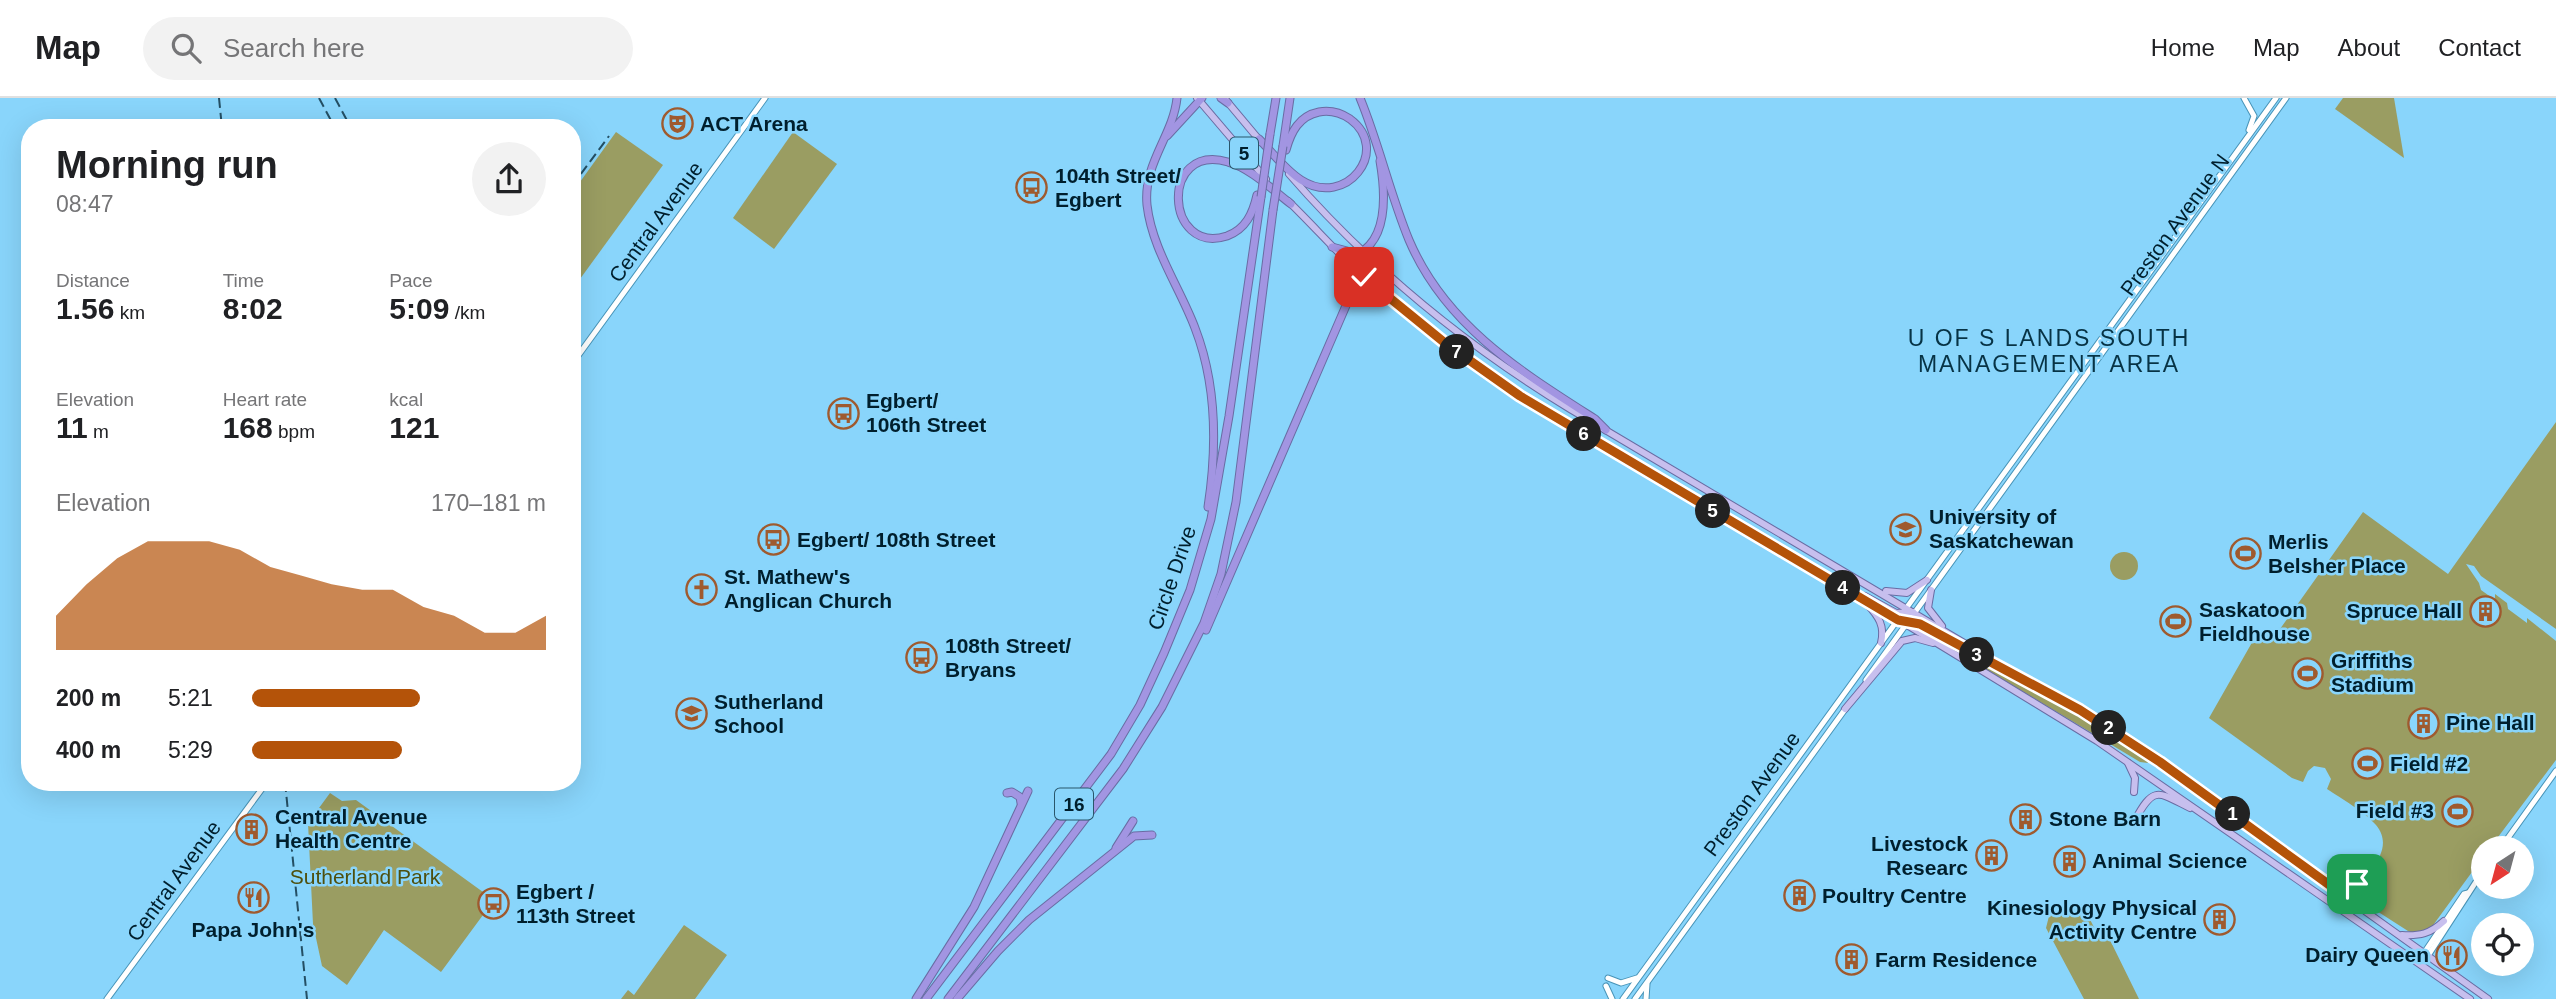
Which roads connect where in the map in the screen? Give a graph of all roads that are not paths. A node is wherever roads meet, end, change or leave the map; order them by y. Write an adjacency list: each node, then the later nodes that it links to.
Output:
1 (765, 98): 21 (main road, Central Avenue)
2 (1177, 98): 14 (highway)
3 (1276, 98): 16 (highway, Circle Drive / 16, bridge)
4 (1290, 98): 13 (highway, Circle Drive / 16)
5 (1360, 98): 11 (highway)
6 (2244, 98): 15 (main road)
7 (2276, 98): 15 (main road, Preston Avenue N)
8 (2286, 98): 27 (main road, Preston Avenue N)
9 (1199, 99): 14 (highway); 17 (main road, 5)
10 (1224, 100): 12 (main road, 5)
11 (1373, 131): 19 (highway); 22 (highway)
12 (1259, 139): 13 (highway); 19 (main road, 5)
13 (1284, 148): 35 (highway, Circle Drive / 16, bridge)
14 (1158, 149): 26 (highway)
15 (2236, 153): 24 (main road, Preston Avenue N)
16 (1259, 196): 17 (highway); 26 (highway, Circle Drive / 16)
17 (1291, 204): 18 (main road, 5)
18 (1332, 247): 19 (highway); 20 (main road, 5)
19 (1364, 251): 22 (main road, 5)
20 (1390, 300): 23 (main road, 5); 35 (highway)
21 (581, 352)
22 (1606, 430): 25 (main road, 5)
23 (1825, 577): 28 (main road, 5); 30 (main road)
24 (1927, 580): 25 (main road); 30 (main road, Preston Avenue N)
25 (1871, 586): 30 (main road, 5)
26 (1190, 590): 65 (highway, Circle Drive / 16)
27 (1931, 590): 29 (main road, Preston Avenue N); 32 (main road)
28 (1861, 598): 30 (main road, 5); 33 (main road)
29 (1915, 612): 30 (main road); 31 (main road, Preston Avenue N); 32 (main road)
30 (1903, 613): 31 (main road); 33 (main road, Preston Avenue)
31 (1908, 622): 34 (main road); 36 (main road, Preston Avenue); 37 (main road)
32 (1945, 631): 37 (main road)
33 (1881, 643): 59 (main road, Preston Avenue)
34 (1943, 647): 36 (main road); 38 (main road)
35 (1180, 676): 66 (highway, Circle Drive / 16)
36 (1845, 709): 61 (main road, Preston Avenue)
37 (2080, 710): 51 (main road)
38 (2127, 761): 42 (main road); 45 (main road)
39 (2556, 771): 49 (main road)
40 (260, 791): 63 (main road, Central Avenue)
41 (1028, 791): 44 (highway)
42 (2134, 792)
43 (1007, 793): 44 (highway)
44 (1021, 803): 64 (highway)
45 (2202, 813): 46 (main road); 58 (main road)
46 (2135, 820)
47 (1133, 821): 50 (highway)
48 (1152, 835): 50 (highway)
49 (2509, 836)
50 (1110, 857): 67 (highway)
51 (2335, 889): 54 (main road); 54 (main road)
52 (2471, 889): 53 (main road)
53 (2468, 893): 55 (main road); 57 (main road)
54 (2371, 914): 56 (main road)
55 (2444, 921): 56 (main road); 57 (main road)
56 (2399, 934): 57 (main road)
57 (2426, 954): 58 (main road); 73 (main road)
58 (2420, 963): 72 (main road)
59 (1640, 976): 60 (main road); 69 (main road, Preston Avenue)
60 (1608, 978)
61 (1648, 981): 70 (main road, Preston Avenue); 71 (main road)
62 (1606, 986): 68 (main road)
63 (107, 999)
64 (916, 999)
65 (926, 999)
66 (948, 999)
67 (957, 999)
68 (1612, 999)
69 (1623, 999)
70 (1635, 999)
71 (1646, 999)
72 (2470, 999)
73 (2488, 999)

